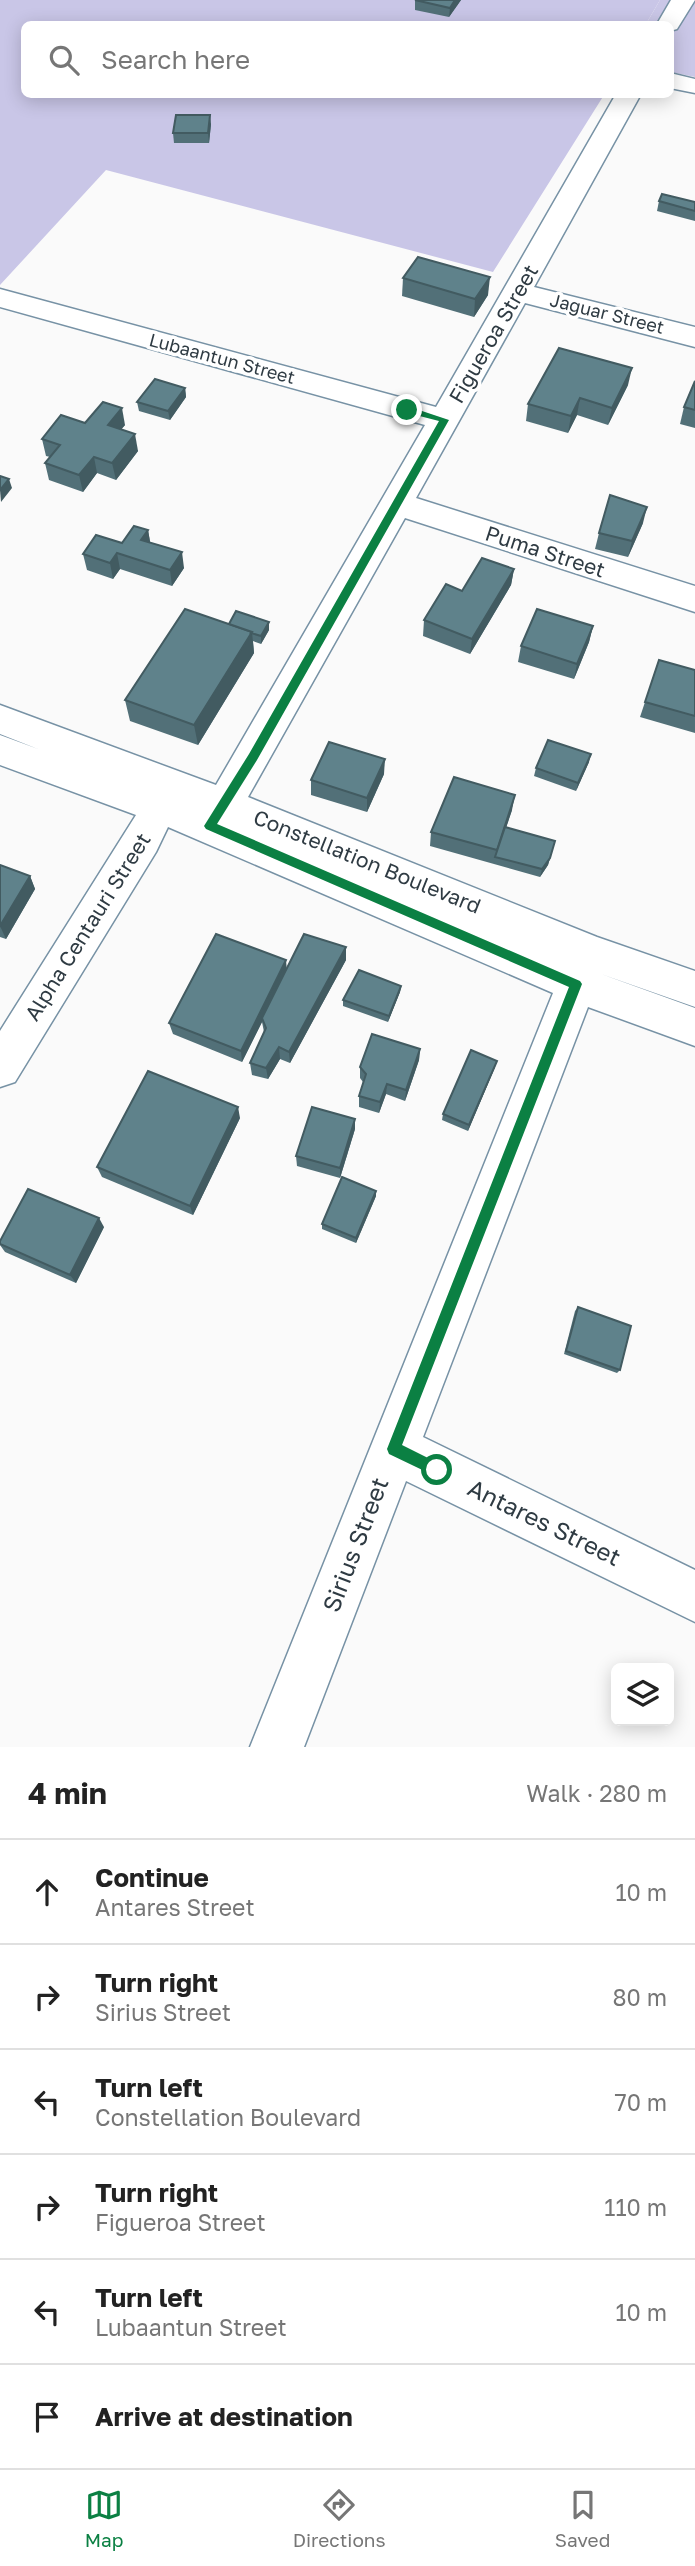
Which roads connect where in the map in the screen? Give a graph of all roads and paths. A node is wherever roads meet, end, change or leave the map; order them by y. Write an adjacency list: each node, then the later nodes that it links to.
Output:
1 (684, 0): 2 (street)
2 (671, 21)
3 (674, 81): 4 (street)
4 (695, 86)
5 (627, 98): 6 (street, Figueroa Street)
6 (519, 292): 8 (street, Jaguar Street); 9 (street, Figueroa Street)
7 (0, 298): 9 (street, Lubaantun Street)
8 (695, 337)
9 (444, 420): 10 (street, Figueroa Street)
10 (395, 503): 11 (street, Puma Street); 15 (street, Figueroa Street)
11 (695, 599)
12 (0, 719): 14 (street, Constellation Boulevard)
13 (0, 750): 14 (street, Constellation Boulevard)
14 (166, 797): 15 (street, Constellation Boulevard); 19 (street, Alpha Centauri Street)
15 (217, 815): 16 (street, Constellation Boulevard)
16 (582, 968): 17 (street, Constellation Boulevard); 18 (street, Constellation Boulevard); 20 (street, Sirius Street)
17 (695, 989)
18 (695, 1027)
19 (0, 1068)
20 (394, 1449): 21 (street, Antares Street); 22 (street, Sirius Street)
21 (695, 1597)
22 (277, 1747)

